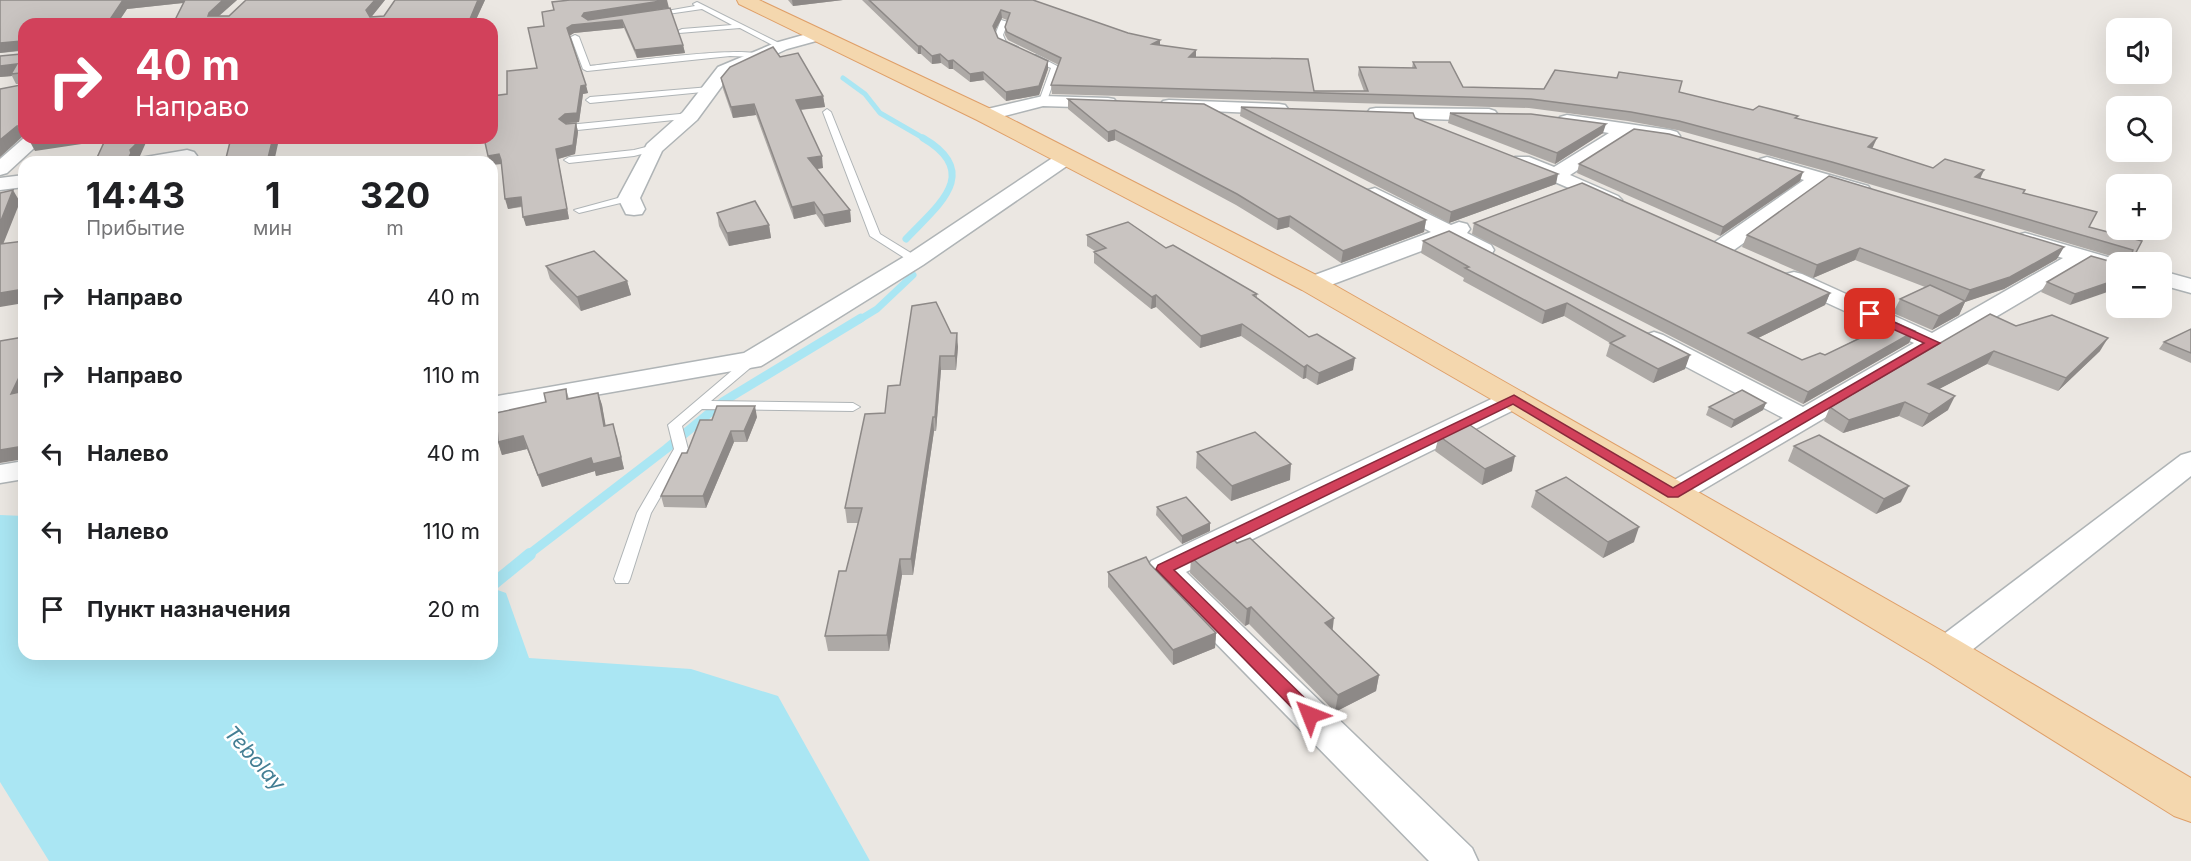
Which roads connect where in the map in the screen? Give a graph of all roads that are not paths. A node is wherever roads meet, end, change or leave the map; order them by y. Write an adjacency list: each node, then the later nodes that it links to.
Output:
1 (689, 0): 2 (lane)
2 (703, 7): 3 (lane); 4 (lane)
3 (744, 13): 6 (lane); 7 (main road); 9 (lane)
4 (647, 15)
5 (1004, 22): 13 (lane)
6 (682, 31)
7 (821, 35): 9 (street); 21 (main road)
8 (576, 38): 10 (lane)
9 (781, 46): 10 (street)
10 (757, 55): 11 (street)
11 (710, 89): 12 (lane); 22 (street)
12 (590, 100)
13 (1043, 102): 14 (street); 21 (street)
14 (1123, 104)
15 (1145, 104): 16 (street)
16 (1202, 106): 17 (street); 27 (street)
17 (1297, 110)
18 (827, 112): 57 (lane)
19 (1357, 112): 20 (street)
20 (1404, 114): 23 (street); 28 (street)
21 (986, 115): 35 (main road)
22 (690, 116): 25 (lane); 31 (street)
23 (1506, 116)
24 (1551, 119): 26 (street)
25 (568, 128)
26 (1628, 129): 29 (street); 39 (street)
27 (1254, 132)
28 (1459, 136)
29 (1691, 142)
30 (27, 144): 38 (street)
31 (654, 147): 37 (lane); 47 (street)
32 (188, 152): 34 (street)
33 (1502, 153): 39 (street)
34 (172, 156)
35 (1067, 157): 57 (street); 62 (main road)
36 (1745, 157): 40 (street)
37 (569, 160)
38 (0, 169)
39 (1557, 174): 44 (street)
40 (1821, 178): 45 (street); 54 (street)
41 (18, 182): 42 (street)
42 (0, 184)
43 (1357, 185): 51 (street)
44 (1577, 186): 46 (street); 48 (street)
45 (1878, 195)
46 (1545, 197)
47 (631, 204): 49 (lane)
48 (1629, 207)
49 (579, 210)
50 (1481, 221): 51 (street)
51 (1449, 232): 58 (street); 62 (street)
52 (2002, 233): 56 (street)
53 (1702, 238): 54 (street)
54 (1723, 247): 55 (street)
55 (1744, 256)
56 (2081, 257): 59 (street); 65 (street)
57 (915, 260): 66 (street)
58 (1502, 260)
59 (2106, 263)
60 (1775, 271): 65 (street)
61 (2172, 281): 63 (street)
62 (1312, 284): 67 (main road)
63 (2191, 286)
64 (1637, 331): 71 (street)
65 (1934, 343): 71 (street)
66 (752, 360): 68 (street); 69 (lane)
67 (1514, 399): 75 (main road); 79 (street)
68 (498, 404)
69 (704, 405): 70 (lane); 76 (lane)
70 (853, 406)
71 (1804, 418): 75 (street)
72 (2191, 462): 77 (street)
73 (18, 471): 74 (street)
74 (0, 474)
75 (1673, 494): 77 (main road)
76 (622, 579)
77 (1945, 652): 78 (main road)
78 (2191, 802)
79 (1457, 861)

